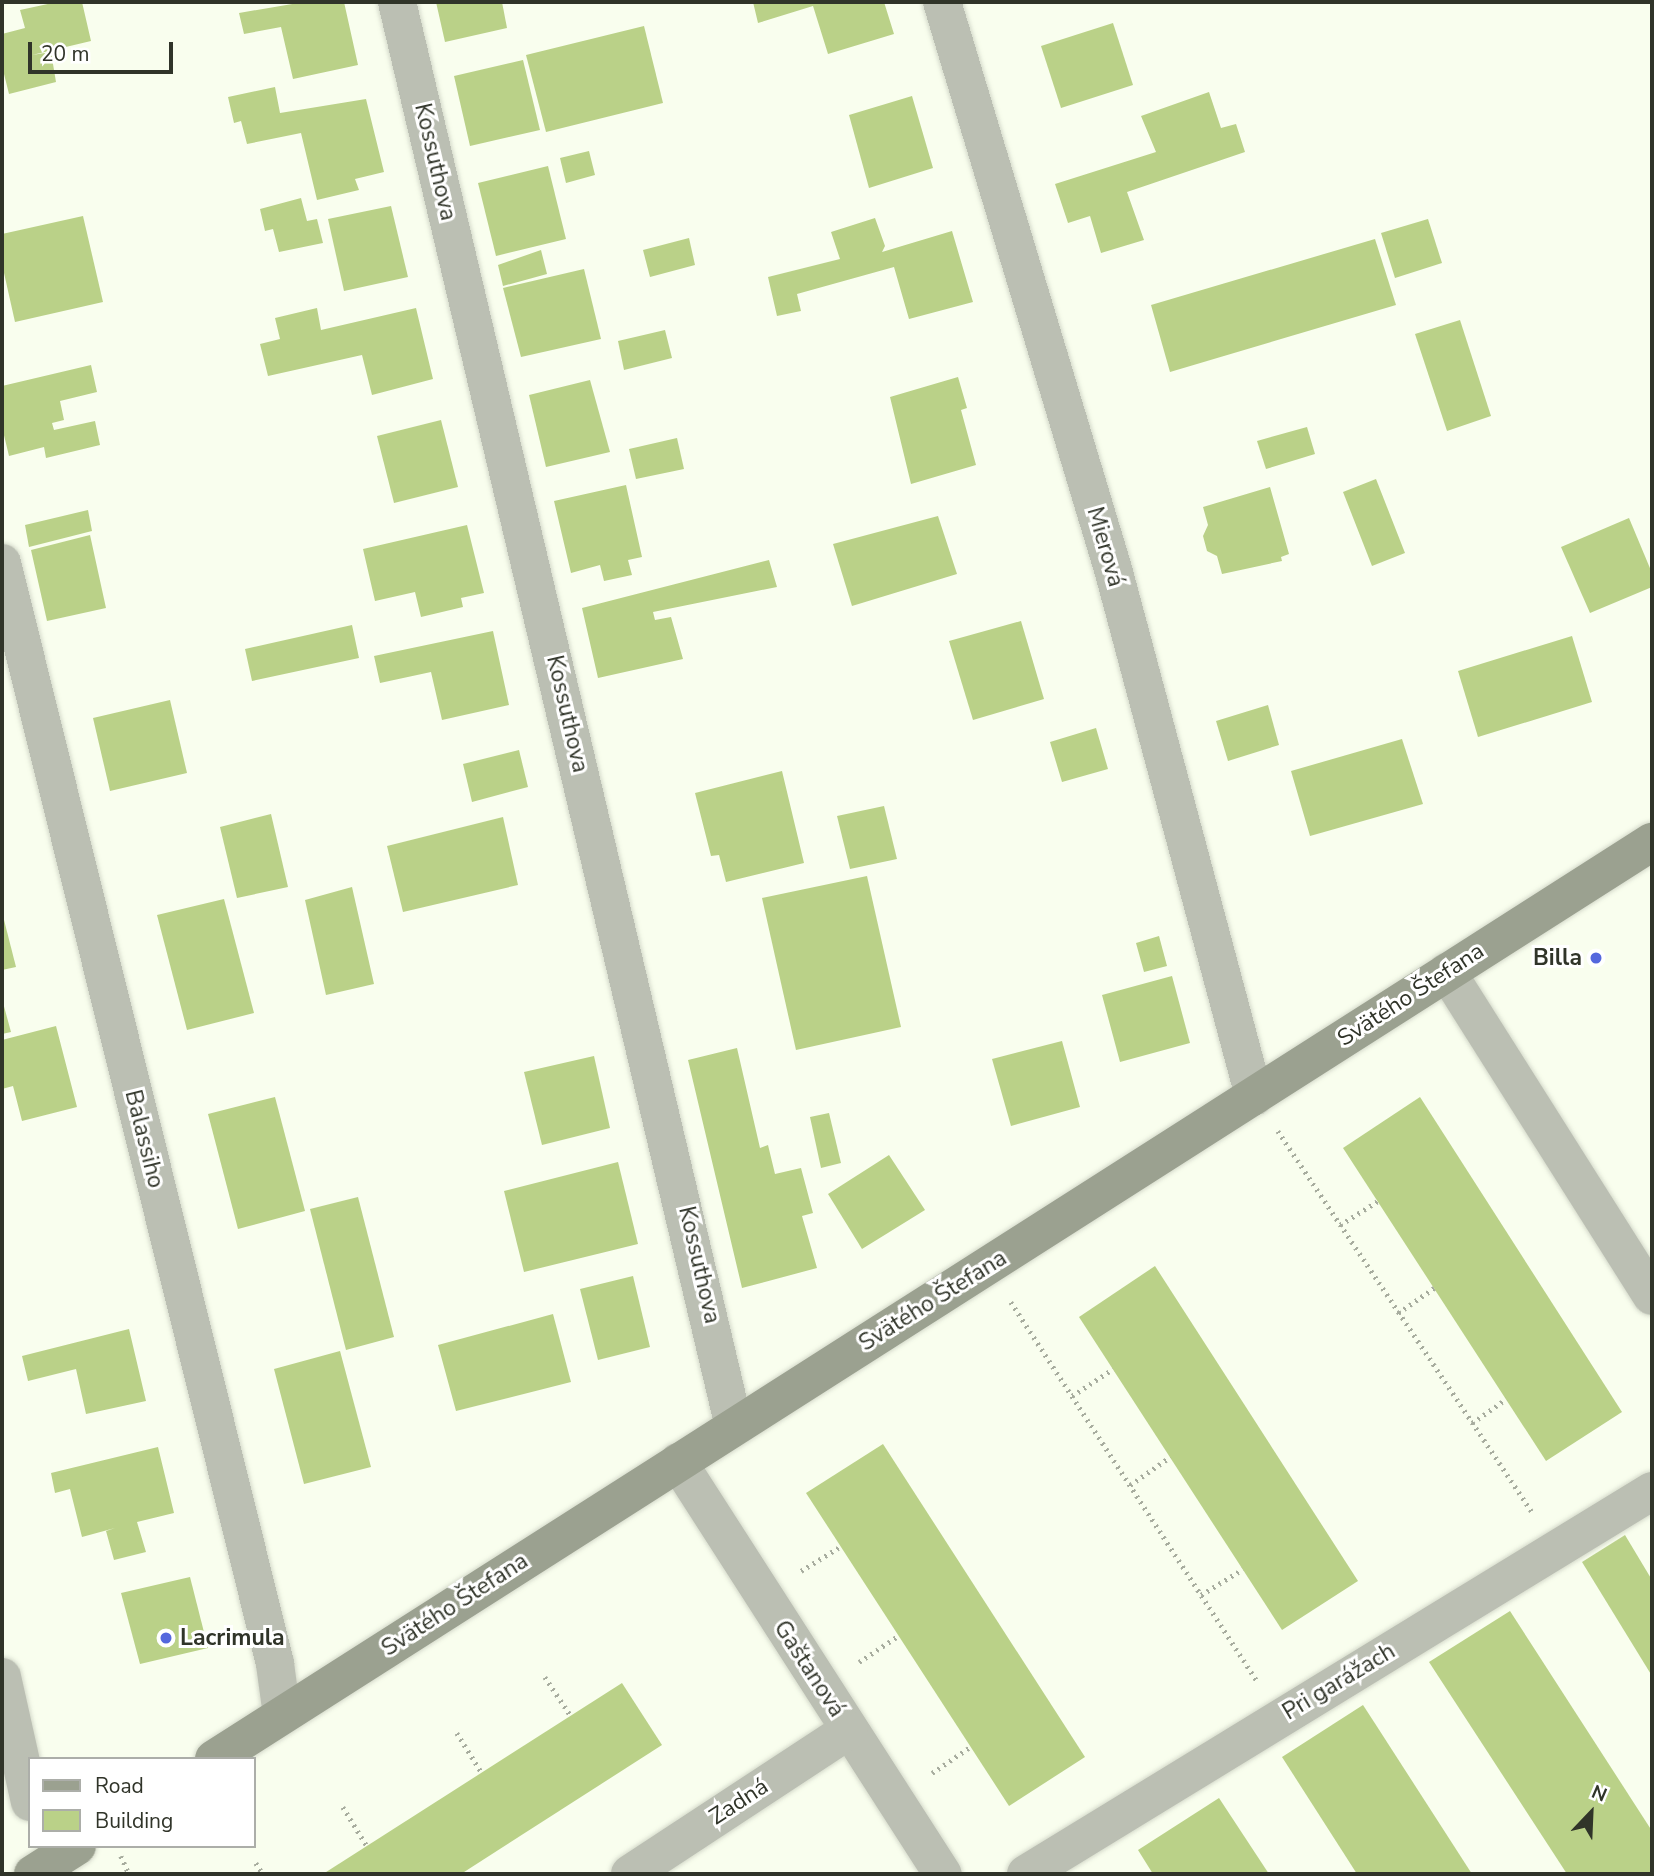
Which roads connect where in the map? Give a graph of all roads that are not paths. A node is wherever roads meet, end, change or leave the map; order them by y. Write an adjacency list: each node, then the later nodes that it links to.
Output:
1 (397, 2): 8 (street, Kossuthova)
2 (942, 2): 6 (street, Mierová)
3 (2, 564): 12 (street, Balassiho)
4 (1652, 842): 5 (street, Svätého Štefana)
5 (1447, 972): 6 (street, Svätého Štefana); 7 (street)
6 (1254, 1096): 8 (street, Svätého Štefana)
7 (1652, 1296)
8 (734, 1426): 9 (street, Svätého Štefana)
9 (678, 1462): 12 (street, Svätého Štefana); 13 (street, Gaštanová)
10 (1652, 1490): 18 (street, Pri garážach)
11 (2, 1677): 15 (street)
12 (282, 1715): 14 (street, Svätého Štefana)
13 (849, 1730): 16 (street, Zadná); 17 (street, Gaštanová)
14 (217, 1757)
15 (28, 1793)
16 (630, 1874)
17 (943, 1874)
18 (1026, 1874)

